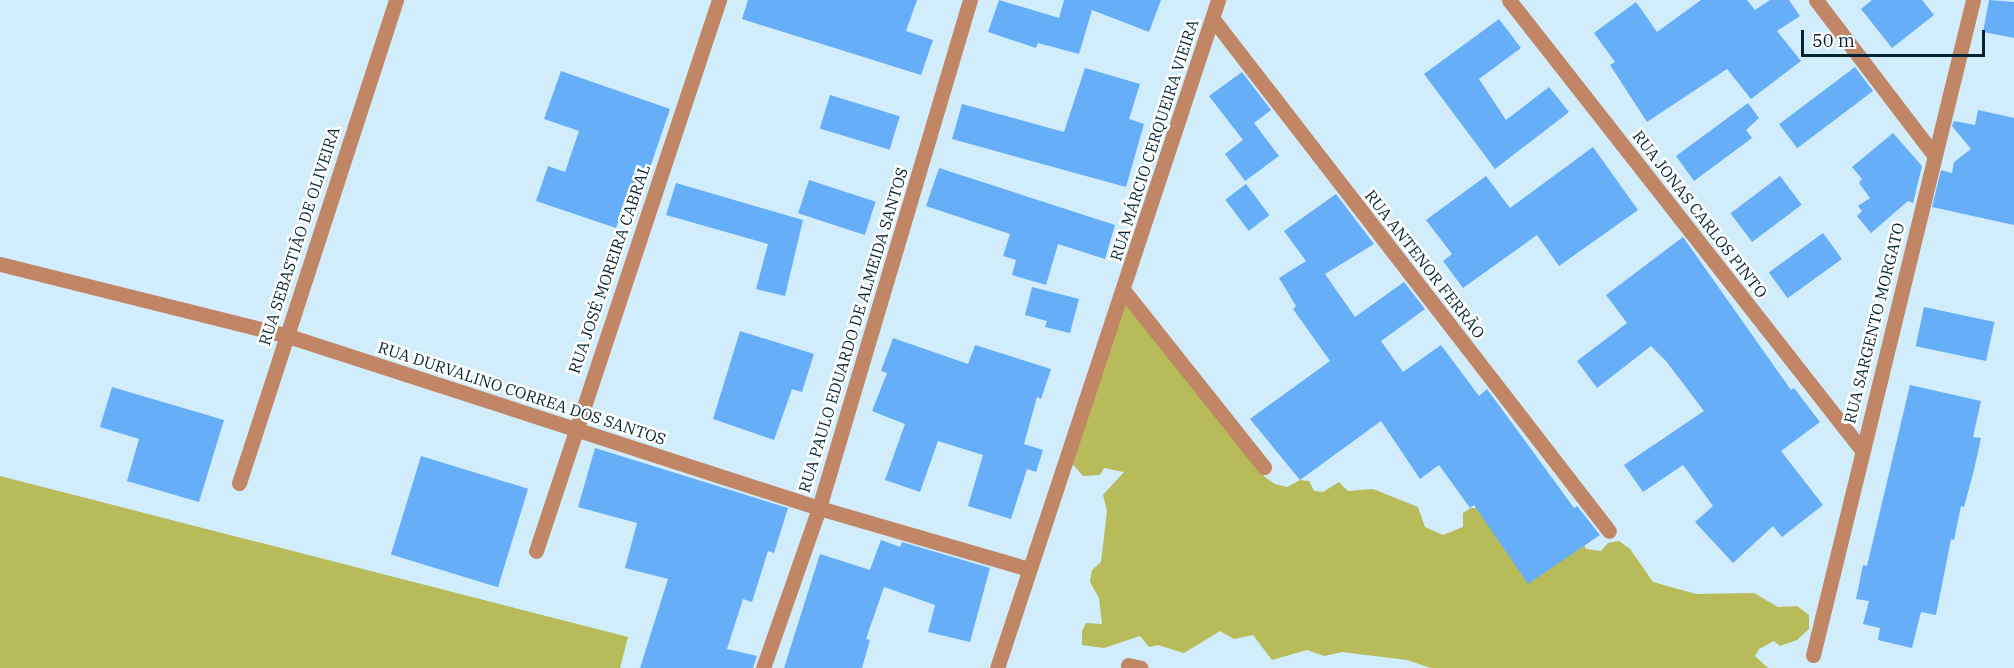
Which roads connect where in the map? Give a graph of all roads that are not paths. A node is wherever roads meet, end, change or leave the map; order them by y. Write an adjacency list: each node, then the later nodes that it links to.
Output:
1 (396, 0): 12 (street, RUA SEBASTIÃO DE OLIVEIRA)
2 (719, 0): 13 (street, RUA JOSÉ MOREIRA CABRAL)
3 (970, 0): 17 (street, RUA PAULO EDUARDO DE ALMEIDA SANTOS)
4 (1218, 0): 8 (street, RUA MÁRCIO CERQUEIRA VIEIRA)
5 (1509, 0): 14 (street, RUA JONAS CARLOS PINTO)
6 (1816, 0): 9 (street)
7 (1973, 0): 9 (street, RUA SARGENTO MORGATO)
8 (1213, 19): 11 (street, RUA MÁRCIO CERQUEIRA VIEIRA); 18 (street, RUA ANTENOR FERRÃO)
9 (1934, 156): 14 (street, RUA SARGENTO MORGATO)
10 (0, 264): 12 (street, RUA DURVALINO CORREA DOS SANTOS)
11 (1124, 291): 15 (street); 20 (street, RUA MÁRCIO CERQUEIRA VIEIRA)
12 (285, 335): 13 (street, RUA DURVALINO CORREA DOS SANTOS); 16 (street, RUA SEBASTIÃO DE OLIVEIRA)
13 (574, 428): 17 (street, RUA DURVALINO CORREA DOS SANTOS); 19 (street, RUA JOSÉ MOREIRA CABRAL)
14 (1862, 450): 21 (street, RUA SARGENTO MORGATO)
15 (1264, 467)
16 (239, 483)
17 (819, 508): 20 (street, RUA DURVALINO CORREA DOS SANTOS); 22 (street, RUA PAULO EDUARDO DE ALMEIDA SANTOS)
18 (1609, 531)
19 (536, 551)
20 (1029, 569): 23 (street, RUA MÁRCIO CERQUEIRA VIEIRA)
21 (1814, 656)
22 (763, 668)
23 (997, 668)

